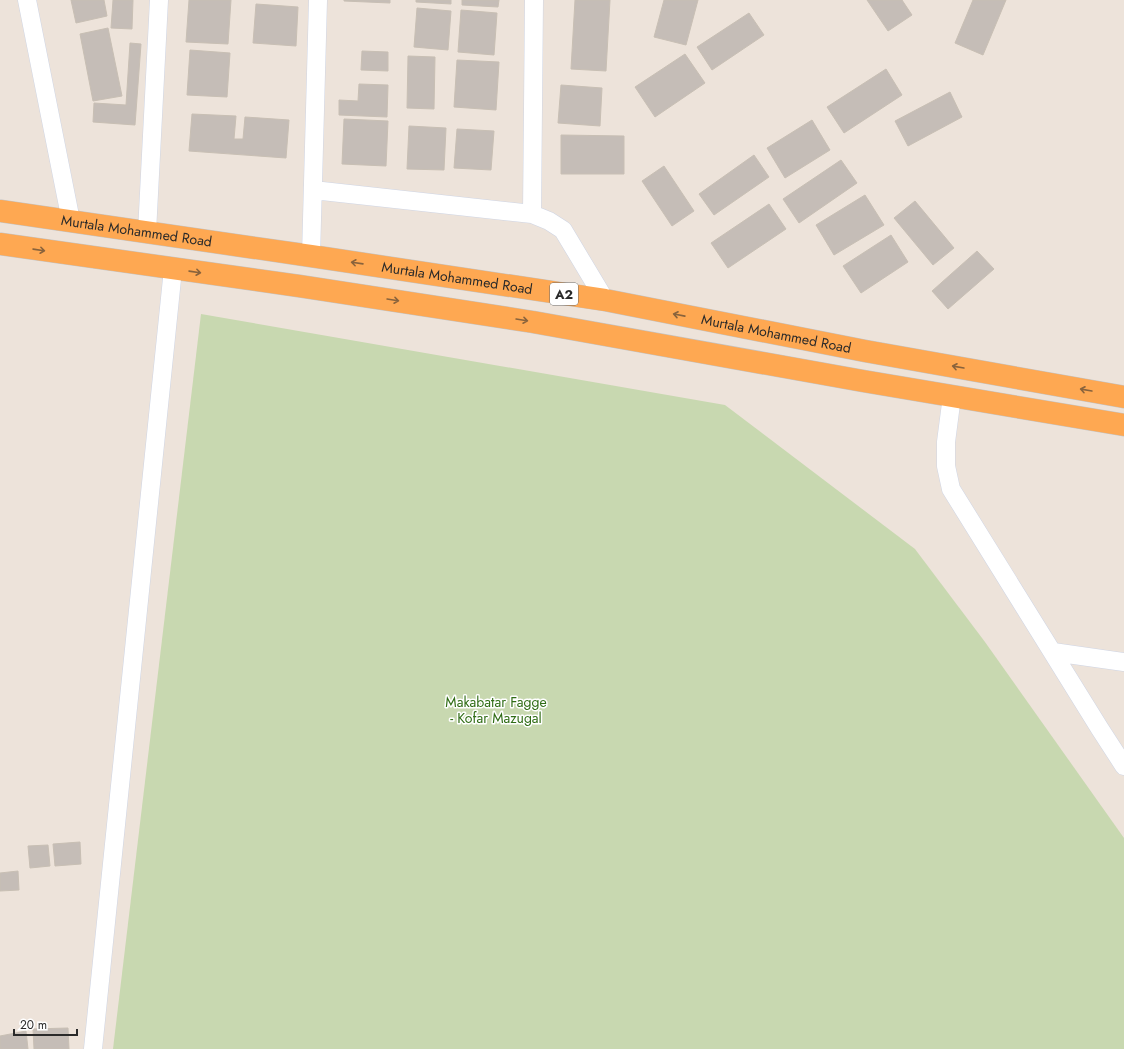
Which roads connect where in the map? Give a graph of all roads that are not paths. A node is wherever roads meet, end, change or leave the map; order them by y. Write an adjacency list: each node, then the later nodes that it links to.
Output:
1 (27, 0): 8 (street)
2 (159, 0): 9 (street)
3 (318, 0): 5 (street)
4 (534, 0): 7 (street)
5 (313, 190): 7 (street); 11 (street)
6 (0, 211): 8 (highway, Murtala Mohammed Road / A2)
7 (532, 214): 13 (street)
8 (72, 221): 9 (highway, Murtala Mohammed Road / A2)
9 (147, 232): 11 (highway, Murtala Mohammed Road / A2)
10 (0, 244): 12 (highway, Murtala Mohammed Road / A2, one-way to 12)
11 (311, 256): 13 (highway, Murtala Mohammed Road / A2, one-way to 11)
12 (173, 269): 14 (highway, Murtala Mohammed Road / A2, one-way to 14); 20 (street)
13 (605, 300): 15 (highway, Murtala Mohammed Road / A2, one-way to 13)
14 (952, 396): 16 (highway, Murtala Mohammed Road / A2); 17 (street)
15 (1124, 397)
16 (1124, 425)
17 (1053, 652): 18 (street); 19 (street)
18 (1124, 662)
19 (1124, 766)
20 (93, 1049)

